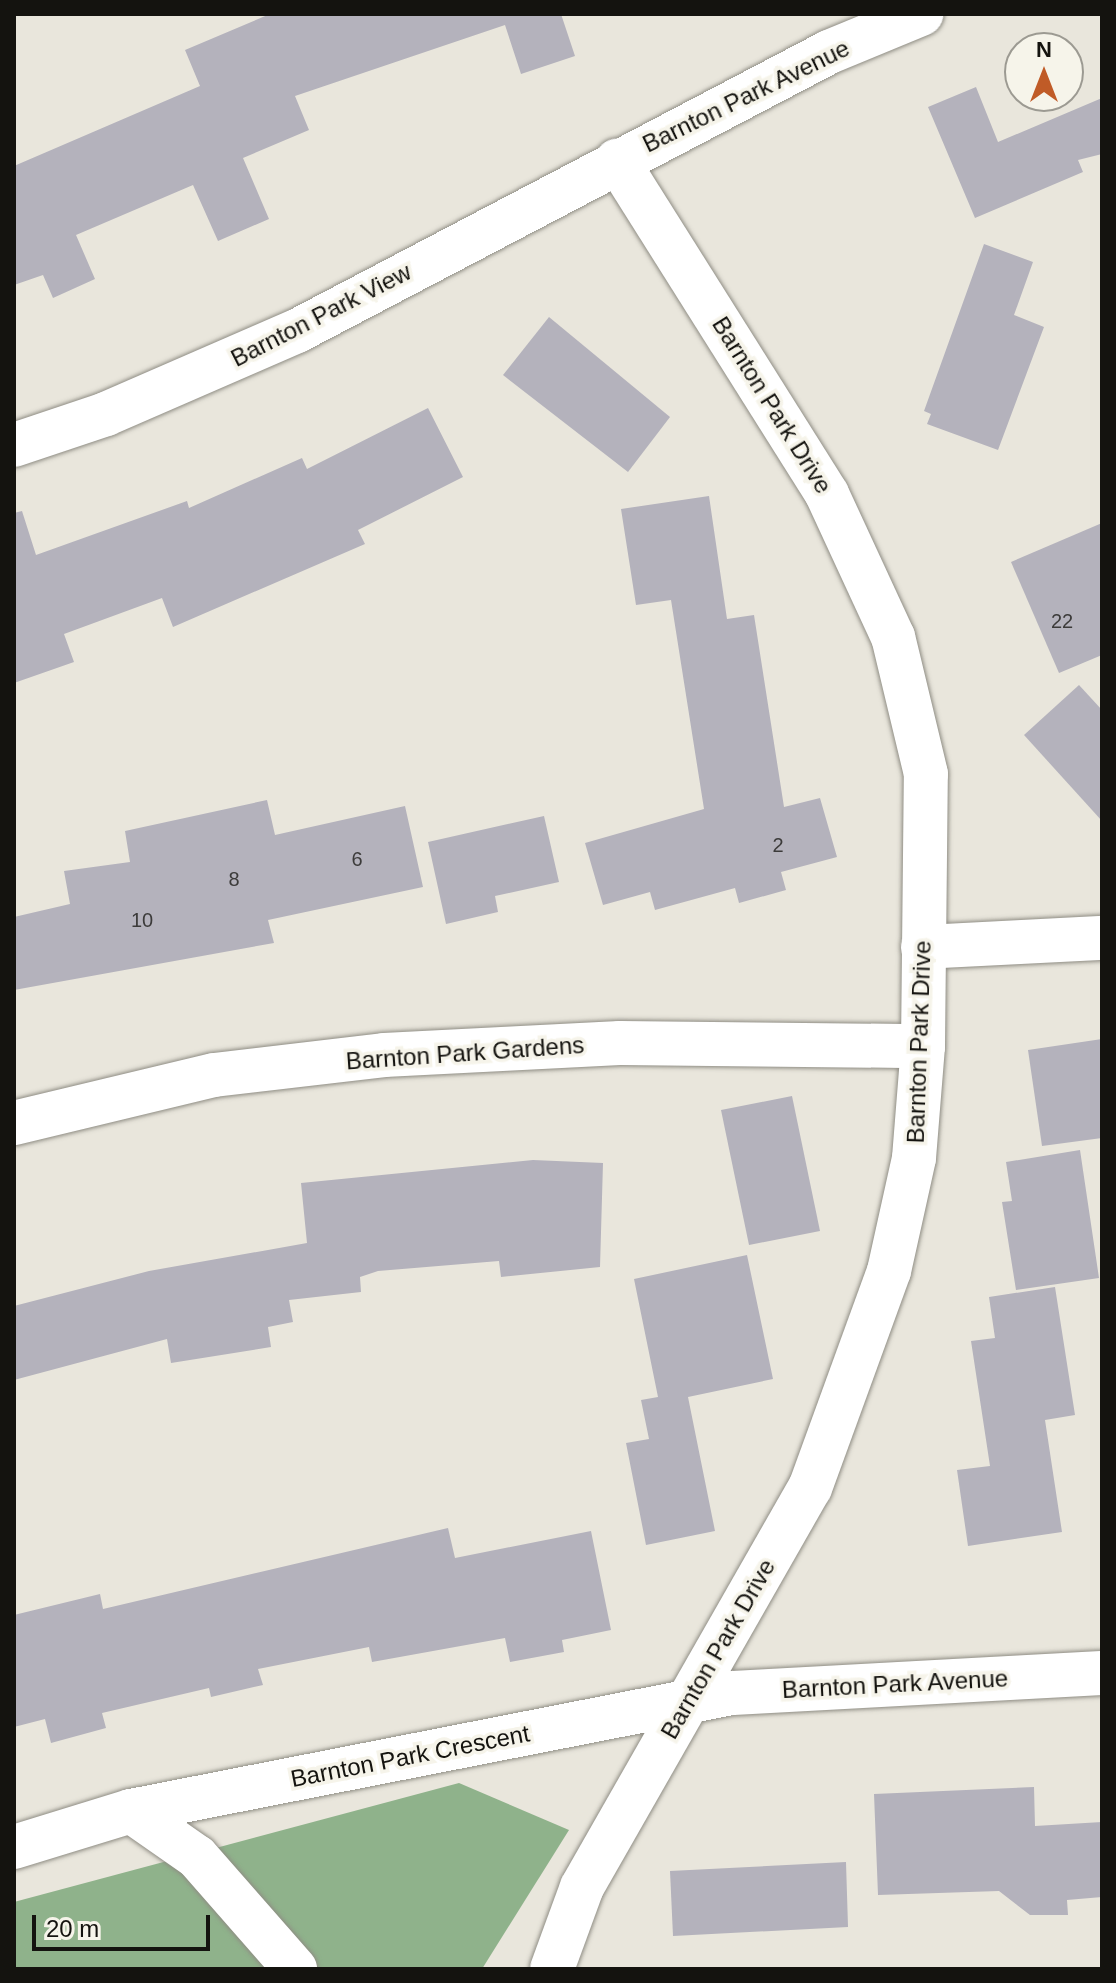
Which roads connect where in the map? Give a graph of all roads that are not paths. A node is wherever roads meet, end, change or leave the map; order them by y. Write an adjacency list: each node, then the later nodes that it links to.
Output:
1 (921, 14): 2 (street, Barnton Park Avenue)
2 (617, 161): 3 (street, Barnton Park View); 5 (street, Barnton Park Drive)
3 (14, 445)
4 (1102, 938): 5 (street)
5 (923, 947): 6 (street, Barnton Park Drive)
6 (923, 1046): 7 (street, Barnton Park Gardens); 9 (street, Barnton Park Drive)
7 (14, 1123)
8 (1102, 1673): 9 (street, Barnton Park Avenue)
9 (689, 1700): 10 (street, Barnton Park Crescent); 13 (street, Barnton Park Drive)
10 (131, 1811): 11 (street, Barnton Park Crescent); 12 (street)
11 (14, 1847)
12 (295, 1969)
13 (552, 1969)

